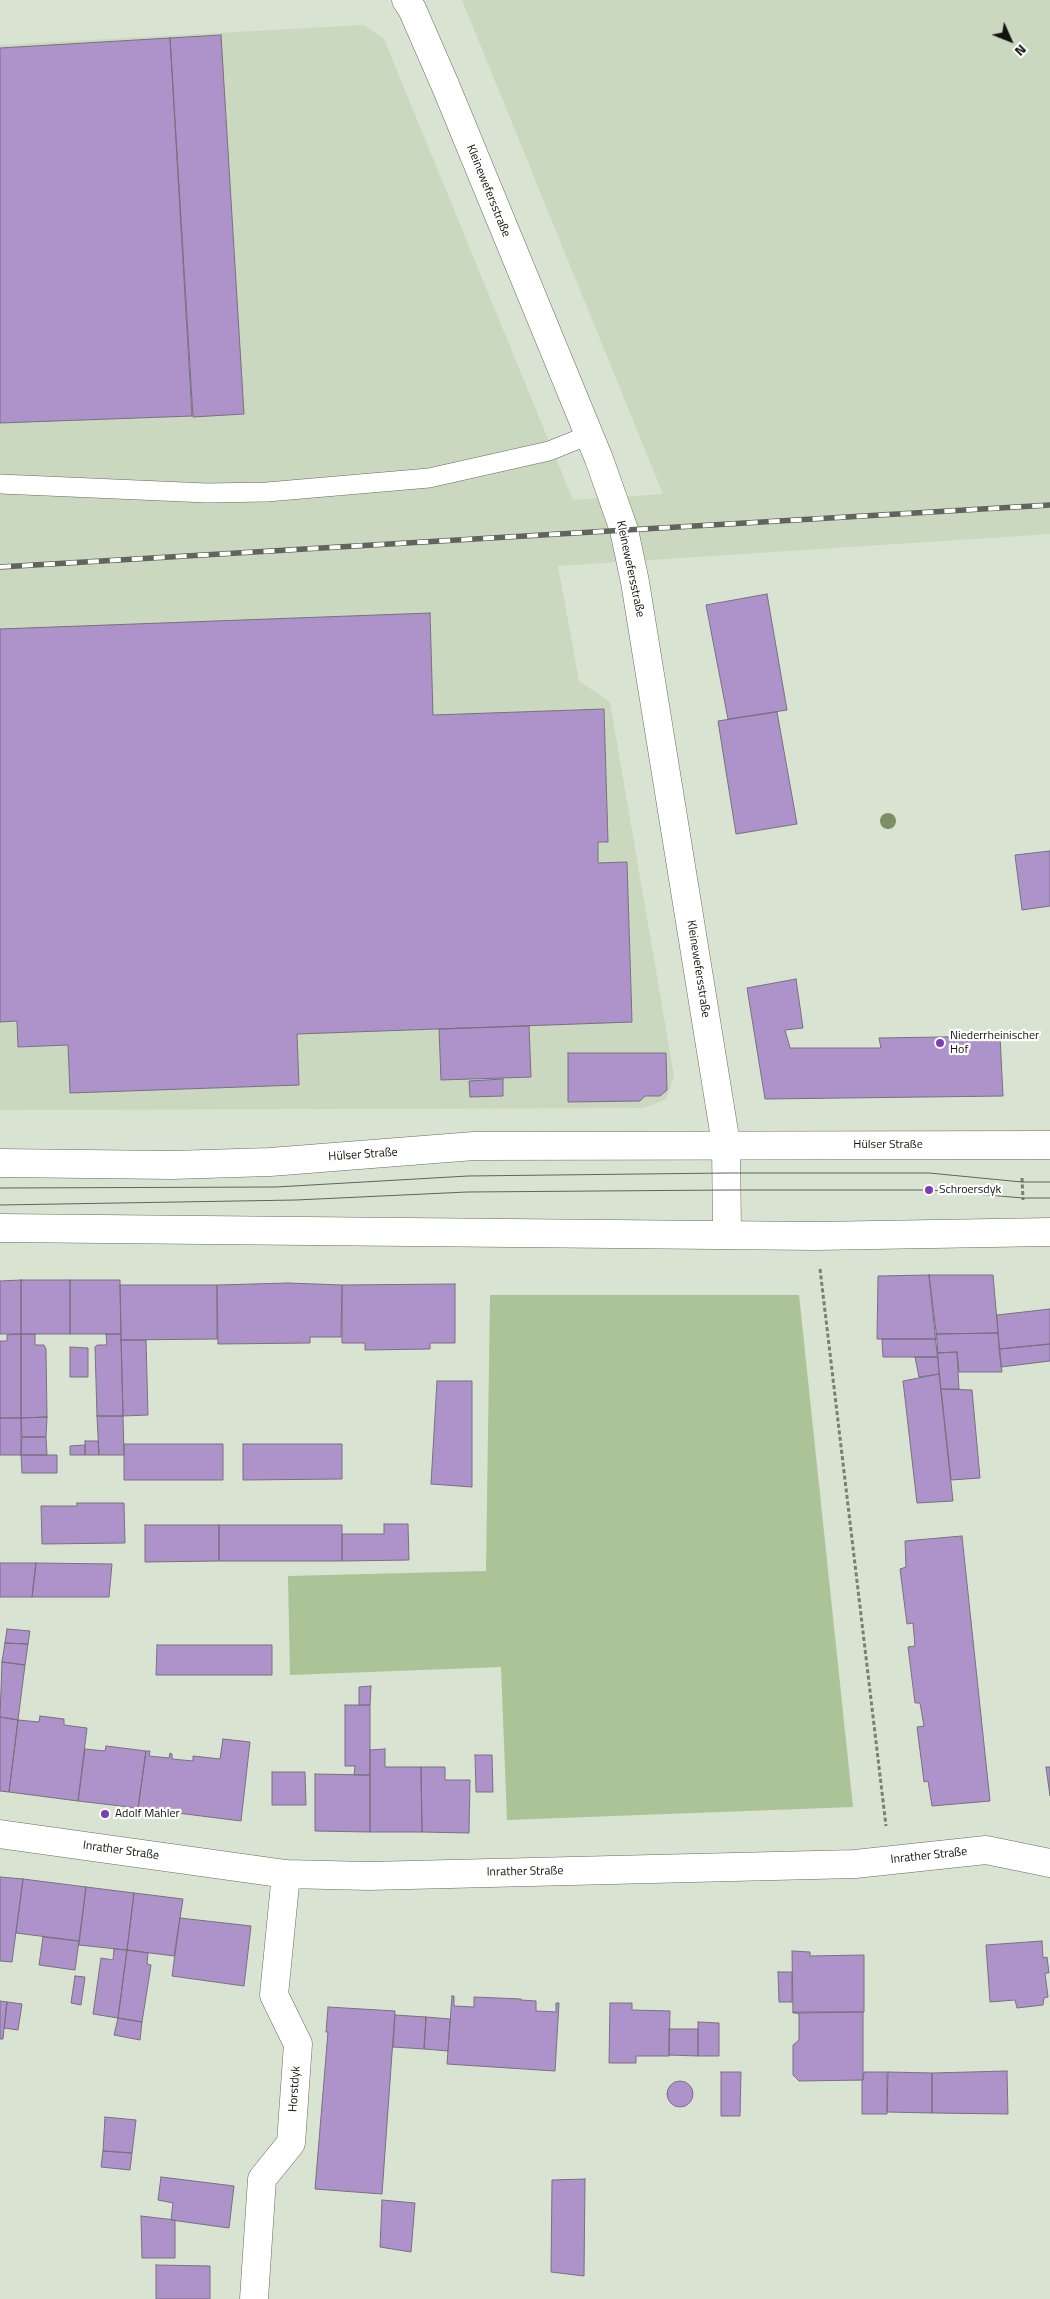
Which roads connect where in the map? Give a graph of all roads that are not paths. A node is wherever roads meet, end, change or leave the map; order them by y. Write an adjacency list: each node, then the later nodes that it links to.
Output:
1 (406, 0): 2 (street, Kleinewefersstraße)
2 (589, 435): 3 (lane); 4 (street, Kleinewefersstraße)
3 (0, 484)
4 (726, 1144): 5 (street, Hülser Straße); 6 (street, Hülser Straße); 9 (street)
5 (1050, 1145)
6 (0, 1163)
7 (0, 1228): 9 (street)
8 (1050, 1232): 9 (street)
9 (727, 1234)
10 (0, 1834): 12 (street, Inrather Straße)
11 (1050, 1863): 12 (street, Inrather Straße)
12 (286, 1874): 13 (street, Horstdyk)
13 (254, 2299)

